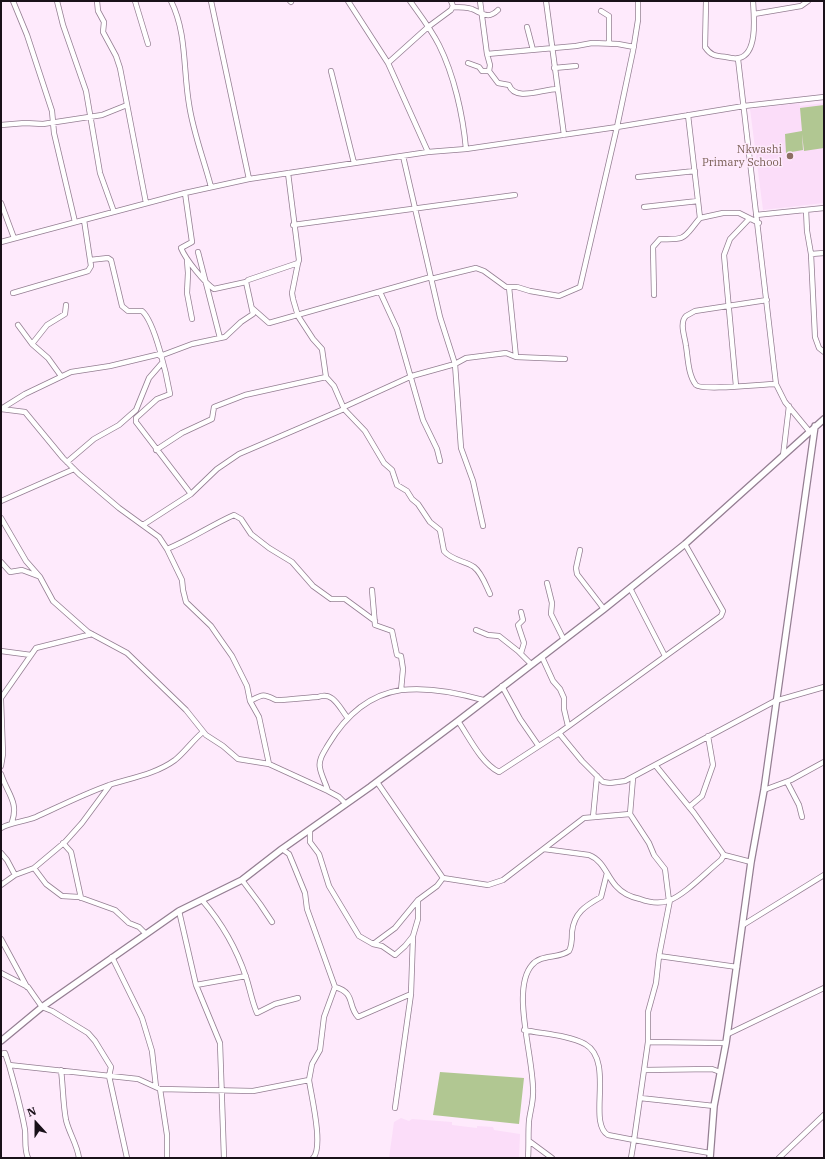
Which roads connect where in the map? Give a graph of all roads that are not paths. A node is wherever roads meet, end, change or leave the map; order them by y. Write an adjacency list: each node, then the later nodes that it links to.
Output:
1 (13, 1): 42 (street)
2 (57, 1): 41 (street)
3 (97, 1): 38 (street)
4 (135, 1): 23 (street)
5 (171, 1): 54 (street)
6 (211, 1): 53 (street)
7 (348, 1): 30 (street)
8 (410, 1): 21 (street)
9 (451, 1): 16 (street)
10 (480, 1): 19 (street)
11 (546, 1): 26 (street)
12 (638, 1): 25 (street)
13 (706, 1): 29 (street)
14 (754, 1): 20 (street)
15 (808, 1): 20 (street)
16 (453, 7): 19 (street); 21 (street)
17 (498, 10): 19 (street)
18 (601, 11): 24 (street)
19 (482, 14): 28 (street)
20 (754, 14): 29 (street)
21 (428, 27): 30 (street); 46 (street)
22 (527, 27): 27 (street)
23 (148, 44)
24 (609, 44): 25 (street); 26 (street)
25 (634, 47): 44 (street)
26 (551, 48): 27 (street); 33 (street)
27 (533, 50): 28 (street)
28 (487, 54): 35 (street)
29 (738, 59): 39 (street)
30 (388, 63): 47 (street)
31 (468, 63): 35 (street)
32 (576, 66): 33 (street)
33 (554, 68): 36 (street)
34 (331, 71): 49 (street)
35 (489, 71): 36 (street)
36 (557, 89): 45 (street)
37 (824, 97): 39 (street)
38 (127, 105): 41 (street); 59 (street)
39 (744, 106): 40 (street); 65 (street)
40 (688, 115): 44 (street); 50 (street)
41 (91, 117): 42 (street); 64 (street)
42 (53, 122): 43 (street); 69 (street)
43 (1, 124)
44 (617, 127): 45 (street); 83 (street)
45 (564, 135): 46 (street)
46 (466, 149): 47 (street)
47 (428, 152): 48 (street)
48 (403, 156): 49 (street); 62 (street)
49 (354, 163): 51 (street)
50 (695, 171): 52 (street); 57 (street)
51 (288, 173): 53 (street); 71 (street)
52 (638, 177)
53 (250, 179): 54 (street)
54 (211, 187): 55 (street)
55 (185, 193): 59 (street); 77 (street)
56 (515, 195): 62 (street)
57 (698, 201): 60 (street); 66 (street)
58 (1, 203): 72 (street)
59 (146, 203): 64 (street)
60 (644, 208)
61 (824, 208): 63 (street)
62 (414, 209): 71 (street); 80 (street)
63 (806, 210): 65 (street); 76 (street)
64 (114, 212): 68 (street)
65 (756, 215): 70 (street)
66 (700, 218): 67 (street); 86 (street)
67 (750, 219): 70 (street); 89 (street)
68 (84, 220): 69 (street); 78 (street)
69 (75, 222): 72 (street)
70 (759, 223): 87 (street)
71 (294, 224): 79 (street)
72 (14, 238): 73 (street)
73 (1, 242)
74 (198, 252): 82 (street)
75 (824, 253): 76 (street)
76 (811, 254): 96 (street)
77 (187, 258): 82 (street); 92 (street)
78 (90, 260): 85 (street); 97 (street)
79 (298, 263): 81 (street); 91 (street)
80 (431, 278): 83 (street); 84 (street); 101 (street)
81 (246, 282): 82 (street); 90 (street)
82 (206, 283): 94 (street)
83 (509, 287): 98 (street)
84 (380, 292): 91 (street); 103 (street)
85 (13, 293)
86 (654, 295)
87 (767, 300): 89 (street); 105 (street)
88 (66, 305): 95 (street)
89 (729, 305): 106 (street); 106 (street)
90 (252, 308): 91 (street); 94 (street)
91 (298, 316): 104 (street)
92 (192, 319)
93 (18, 325): 95 (street)
94 (220, 338): 97 (street)
95 (32, 344): 102 (street)
96 (824, 352)
97 (160, 355): 100 (street); 102 (street)
98 (516, 357): 99 (street); 101 (street)
99 (565, 359)
100 (162, 363): 112 (street); 115 (street)
101 (455, 364): 103 (street); 121 (street)
102 (61, 376): 115 (street)
103 (412, 376): 108 (street); 114 (street)
104 (326, 377): 108 (street); 112 (street)
105 (776, 384): 106 (street); 107 (street)
106 (736, 386)
107 (789, 406): 111 (street); 113 (street)
108 (344, 408): 117 (street); 130 (street)
109 (824, 419): 110 (street)
110 (814, 426): 111 (street); 149 (street)
111 (809, 431): 113 (street)
112 (156, 450): 117 (street)
113 (783, 456): 122 (street)
114 (440, 461)
115 (67, 462): 116 (street)
116 (74, 469): 118 (street); 120 (street)
117 (192, 494): 120 (street)
118 (1, 501)
119 (1, 518): 126 (street)
120 (143, 525): 123 (street)
121 (483, 526)
122 (684, 544): 128 (street); 140 (street)
123 (167, 549): 133 (street); 148 (street)
124 (580, 550): 131 (street)
125 (1, 562): 126 (street)
126 (40, 577): 135 (street)
127 (547, 583): 136 (street)
128 (630, 588): 131 (street); 140 (street)
129 (372, 590): 133 (street)
130 (490, 594)
131 (604, 609): 136 (street)
132 (521, 612): 138 (street)
133 (375, 621): 145 (street)
134 (476, 630): 138 (street)
135 (92, 634): 139 (street); 153 (street)
136 (564, 640): 141 (street)
137 (1, 651): 139 (street)
138 (521, 653): 142 (street)
139 (31, 655): 146 (street)
140 (665, 656): 152 (street)
141 (542, 657): 142 (street); 152 (street)
142 (531, 664): 143 (street)
143 (502, 686): 147 (street); 156 (street)
144 (824, 687): 149 (street)
145 (401, 690): 147 (street); 150 (street)
146 (1, 699): 159 (street)
147 (484, 700): 151 (street)
148 (250, 701): 150 (street); 158 (street)
149 (775, 701): 155 (street); 167 (street)
150 (347, 717): 168 (street)
151 (458, 721): 156 (street); 164 (street)
152 (568, 726): 154 (street)
153 (203, 732): 158 (street); 166 (street)
154 (558, 733): 156 (street); 162 (street)
155 (708, 736): 160 (street); 170 (street)
156 (538, 746)
157 (824, 762): 165 (street)
158 (269, 764): 168 (street)
159 (1, 766)
160 (656, 766): 163 (street); 170 (street)
161 (1, 774): 174 (street)
162 (597, 776): 163 (street); 172 (street)
163 (633, 778): 171 (street)
164 (377, 782): 169 (street); 187 (street)
165 (787, 782): 167 (street); 173 (street)
166 (110, 785): 174 (street); 177 (street)
167 (764, 790): 182 (street)
168 (328, 791): 169 (street)
169 (346, 804): 176 (street)
170 (689, 807): 181 (street)
171 (630, 814): 172 (street); 193 (street)
172 (593, 817): 179 (street)
173 (802, 817)
174 (12, 822): 175 (street)
175 (1, 828)
176 (310, 830): 178 (street); 200 (street)
177 (63, 843): 183 (street); 190 (street)
178 (282, 849): 188 (street); 208 (street)
179 (544, 849): 184 (street); 187 (street)
180 (1, 853): 185 (street)
181 (724, 855): 182 (street); 193 (street)
182 (751, 862): 196 (street)
183 (34, 868): 185 (street); 190 (street)
184 (607, 873): 193 (street); 213 (street)
185 (15, 875): 189 (street)
186 (824, 875): 196 (street)
187 (443, 878): 192 (street)
188 (242, 880): 191 (street); 195 (street)
189 (1, 885)
190 (81, 898): 197 (street)
191 (202, 900): 194 (street); 205 (street)
192 (418, 900): 198 (street); 200 (street)
193 (669, 900): 201 (street)
194 (179, 910): 197 (street); 206 (street)
195 (272, 922)
196 (743, 925): 203 (street)
197 (145, 933): 202 (street)
198 (413, 936): 200 (street); 210 (street)
199 (1, 939): 207 (street)
200 (373, 944)
201 (659, 956): 203 (street); 216 (street)
202 (112, 957): 212 (street); 225 (street)
203 (737, 967): 214 (street)
204 (1, 973): 207 (street)
205 (246, 976): 206 (street); 211 (street)
206 (196, 985): 226 (street)
207 (28, 987): 212 (street)
208 (335, 987): 210 (street); 224 (street)
209 (824, 988): 214 (street)
210 (411, 994): 229 (street)
211 (298, 998)
212 (42, 1007): 215 (street); 223 (street)
213 (524, 1030): 231 (street); 232 (street)
214 (728, 1034): 217 (street)
215 (1, 1041)
216 (648, 1042): 217 (street); 221 (street)
217 (726, 1043): 222 (street)
218 (1, 1054): 219 (street)
219 (9, 1065): 220 (street); 235 (street)
220 (61, 1070): 223 (street); 236 (street)
221 (644, 1070): 222 (street); 227 (street)
222 (720, 1072): 228 (street)
223 (110, 1076): 225 (street); 237 (street)
224 (309, 1080): 226 (street); 234 (street)
225 (158, 1088): 226 (street); 238 (street)
226 (221, 1089): 239 (street)
227 (640, 1098): 228 (street); 231 (street)
228 (714, 1106): 233 (street)
229 (395, 1108)
230 (824, 1115): 243 (street)
231 (634, 1140): 233 (street); 242 (street)
232 (529, 1141): 240 (street); 241 (street)
233 (710, 1155)
234 (317, 1157)
235 (28, 1158)
236 (79, 1158)
237 (127, 1158)
238 (168, 1158)
239 (224, 1158)
240 (528, 1158)
241 (552, 1158)
242 (632, 1158)
243 (779, 1158)

